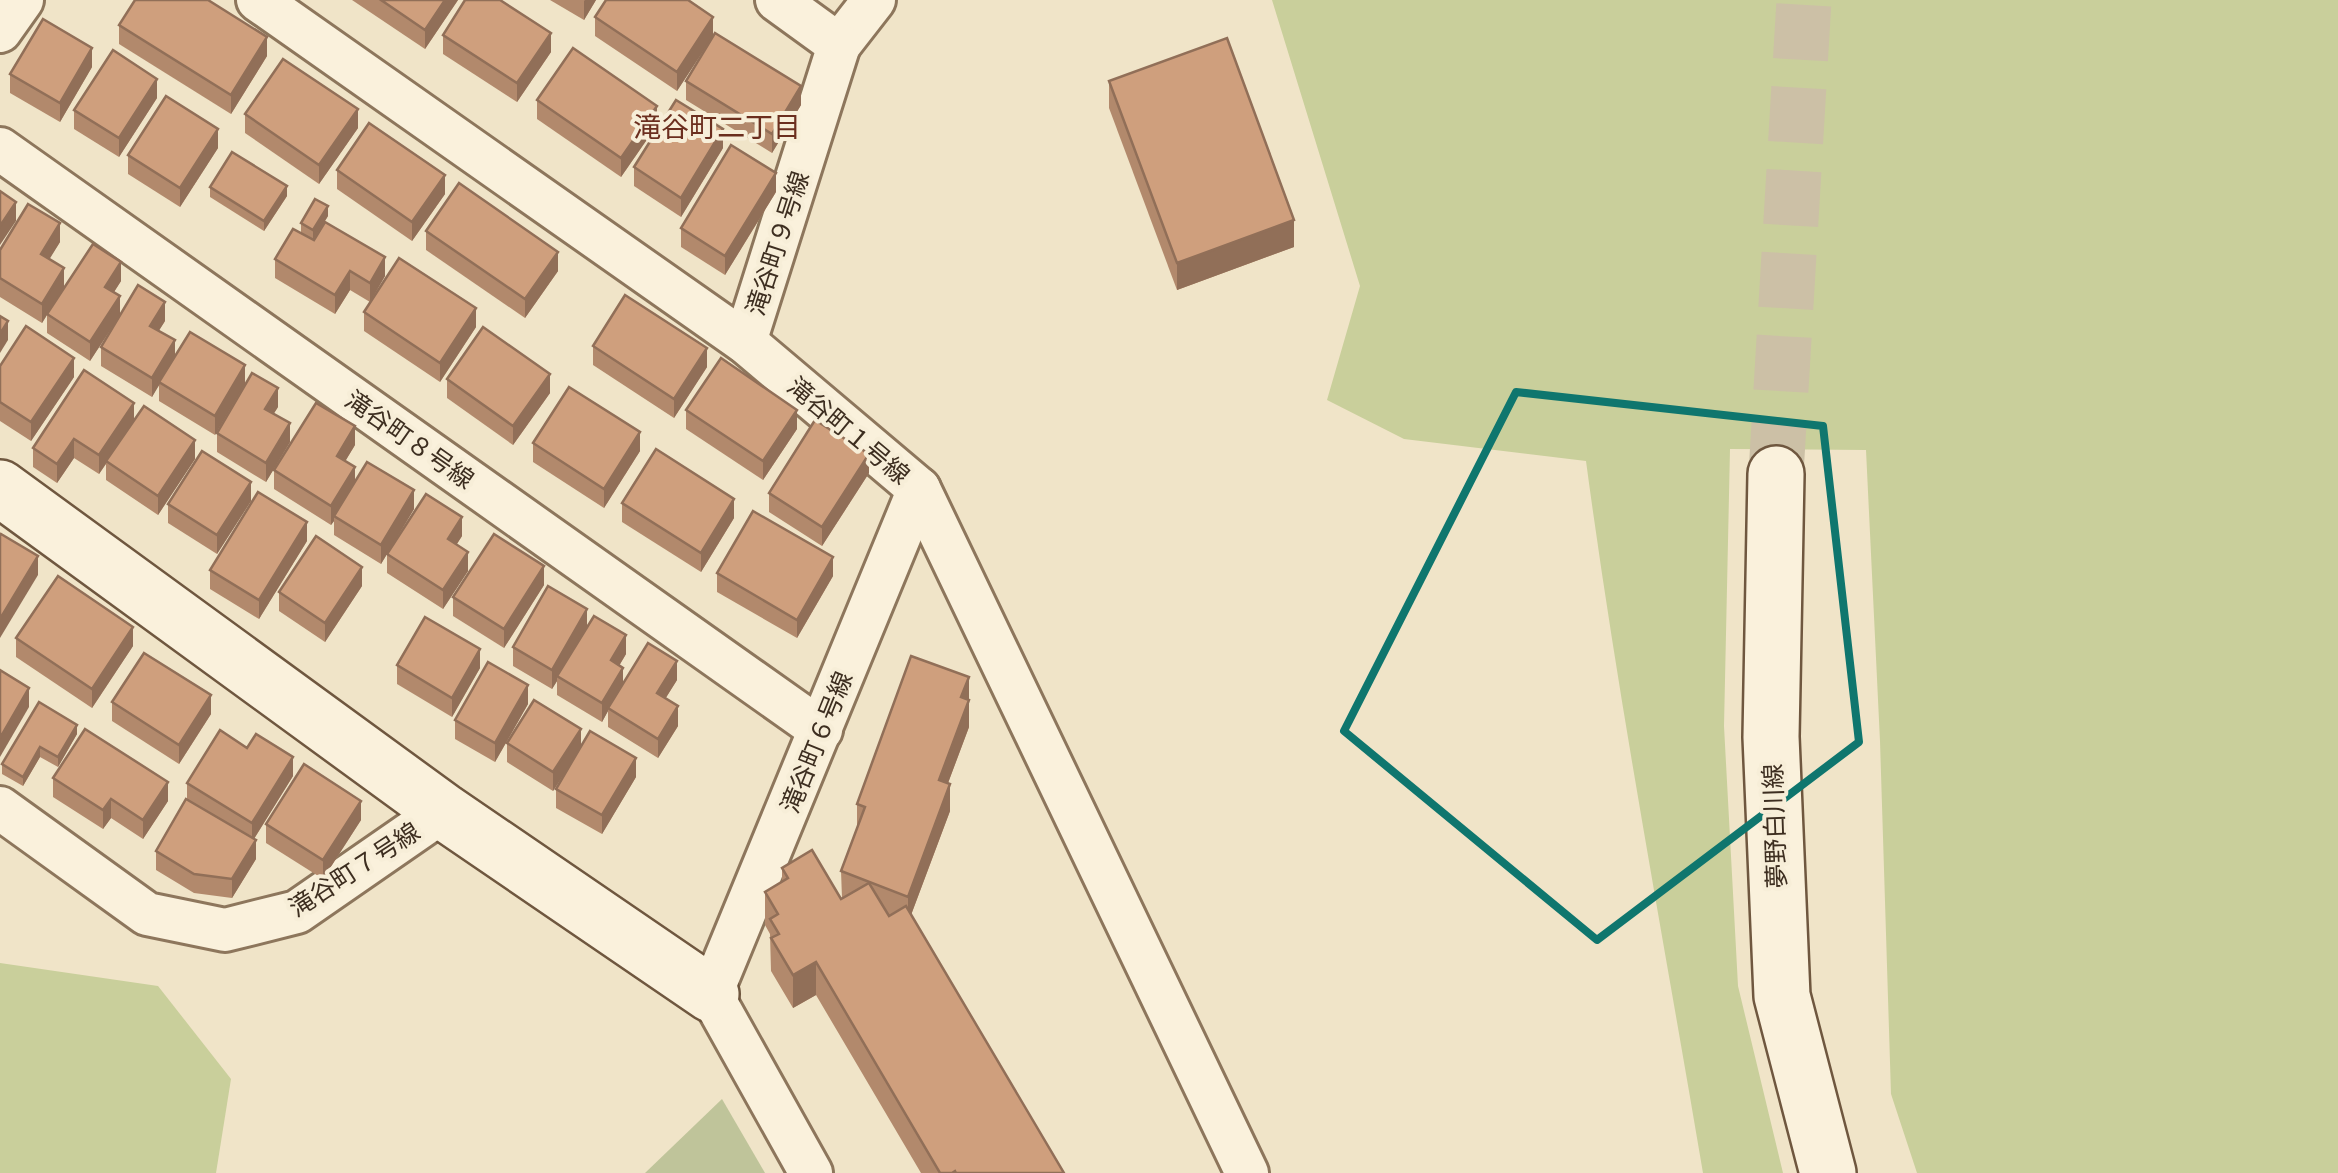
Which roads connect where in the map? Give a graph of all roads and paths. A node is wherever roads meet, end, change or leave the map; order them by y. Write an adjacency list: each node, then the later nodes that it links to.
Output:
1 (22, 0): 5 (street)
2 (258, 0): 8 (street, 滝谷町１号線)
3 (776, 0): 6 (street)
4 (874, 0): 6 (street)
5 (0, 31)
6 (839, 44): 8 (street, 滝谷町９号線)
7 (0, 149): 12 (street, 滝谷町８号線)
8 (745, 342): 11 (street, 滝谷町１号線)
9 (1776, 474): 18 (street, 夢野白川線)
10 (0, 488): 14 (street)
11 (920, 489): 12 (street, 滝谷町６号線); 17 (street, 滝谷町１号線)
12 (821, 730): 15 (street, 滝谷町６号線)
13 (0, 808): 14 (street, 滝谷町７号線)
14 (442, 811): 15 (street)
15 (712, 994): 16 (street)
16 (811, 1173)
17 (1247, 1173)
18 (1828, 1173)

